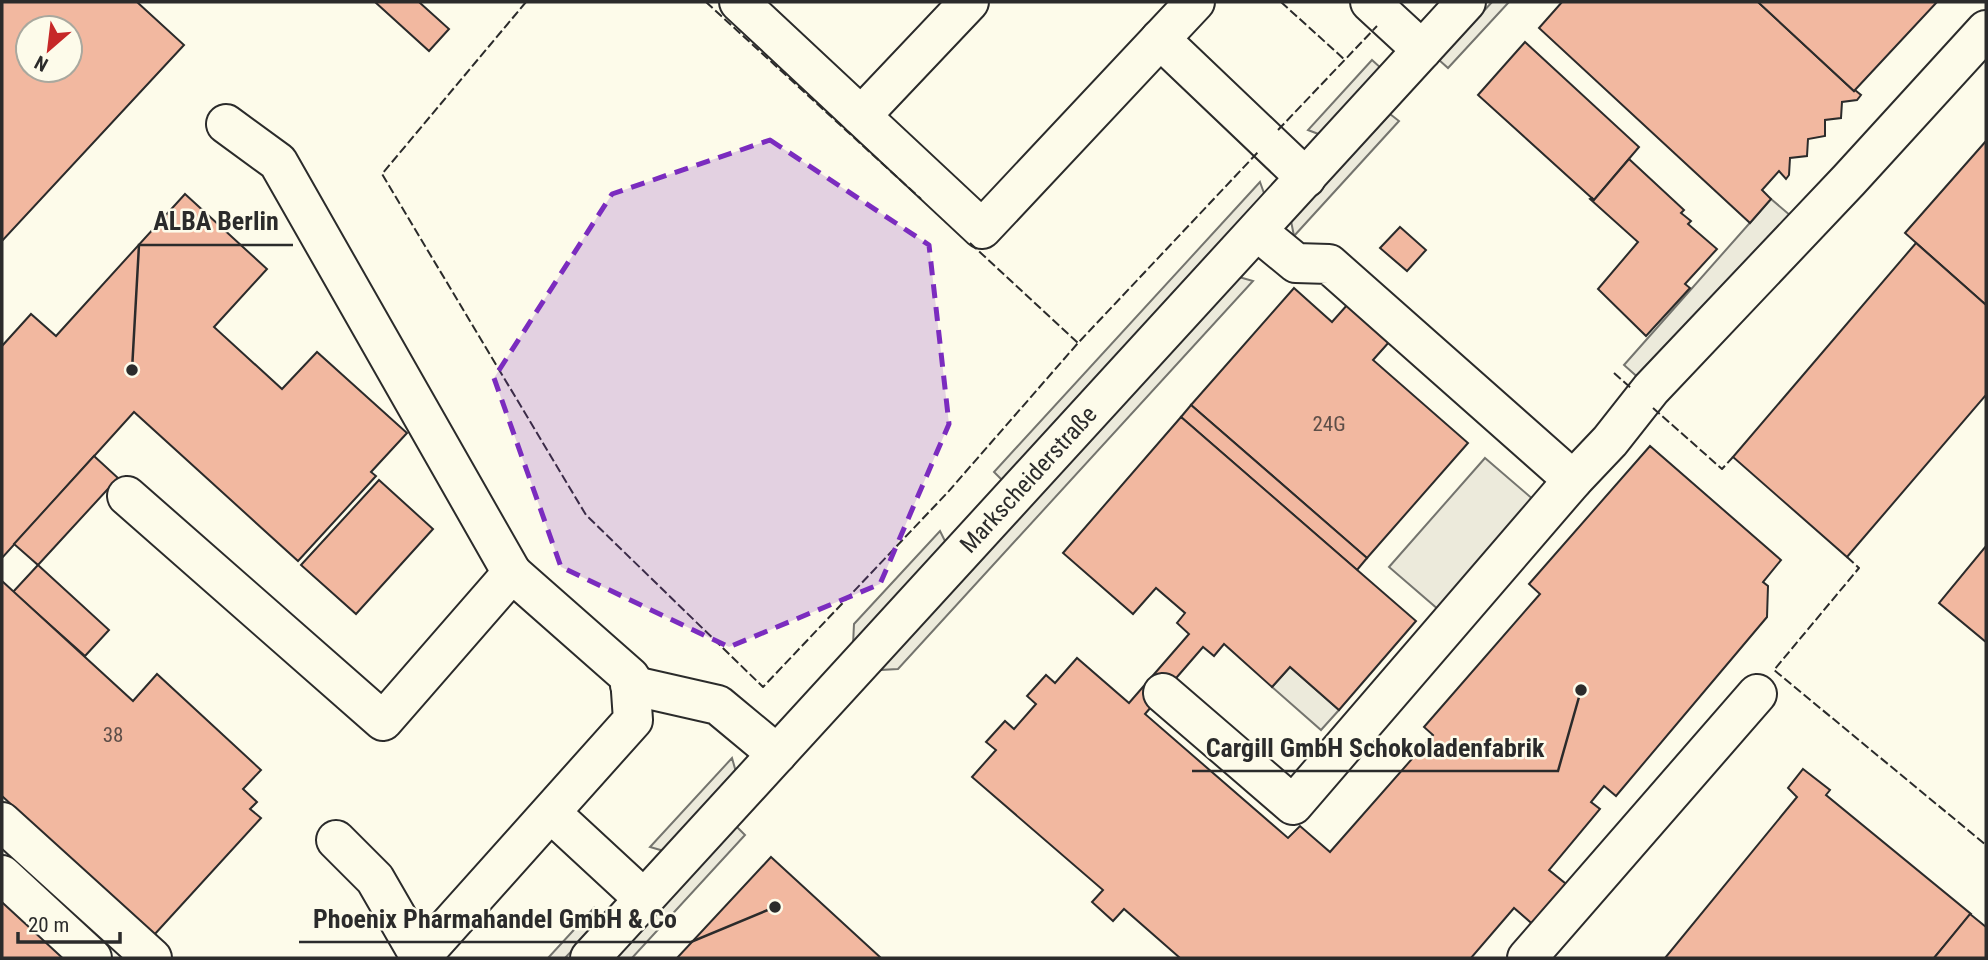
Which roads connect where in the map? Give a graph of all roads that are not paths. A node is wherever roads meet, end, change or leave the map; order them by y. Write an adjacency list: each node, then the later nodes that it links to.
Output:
1 (739, 2): 9 (street)
2 (969, 2): 9 (street)
3 (1195, 2): 7 (street)
4 (1370, 2): 8 (street)
5 (1466, 2): 8 (street, Markscheiderstraße)
6 (1986, 30): 13 (street)
7 (1160, 39): 9 (street); 11 (street)
8 (1422, 50): 11 (street, Markscheiderstraße)
9 (861, 116)
10 (226, 124): 15 (street)
11 (1306, 178): 12 (street, Markscheiderstraße)
12 (1257, 231): 13 (street); 19 (street, Markscheiderstraße)
13 (1573, 480): 17 (street)
14 (127, 496): 15 (street)
15 (512, 573): 16 (street)
16 (630, 685): 19 (street); 20 (street)
17 (1163, 692)
18 (1756, 694): 29 (street)
19 (777, 754): 24 (street, Markscheiderstraße)
20 (551, 813): 24 (street); 27 (street)
21 (2, 822): 26 (street)
22 (336, 839): 27 (street)
23 (2, 875): 25 (street)
24 (645, 899): 28 (street, Markscheiderstraße)
25 (92, 958)
26 (152, 958)
27 (420, 958)
28 (590, 958)
29 (1527, 958)

